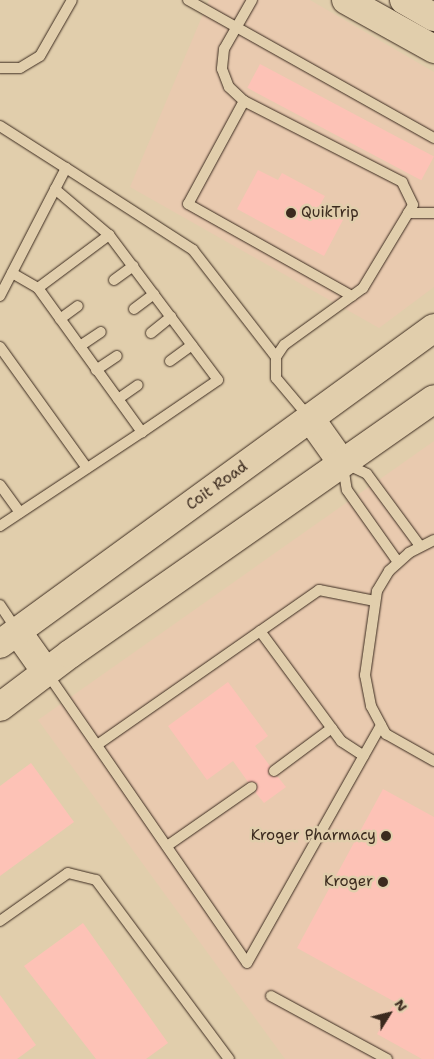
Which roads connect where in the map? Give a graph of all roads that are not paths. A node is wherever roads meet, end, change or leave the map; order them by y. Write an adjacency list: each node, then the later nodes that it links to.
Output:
1 (72, 0): 9 (lane)
2 (188, 0): 7 (lane)
3 (252, 0): 7 (lane)
4 (346, 0): 8 (main road)
5 (404, 0): 6 (main road)
6 (434, 17)
7 (236, 28): 10 (lane); 12 (lane)
8 (434, 49)
9 (0, 68)
10 (244, 101): 15 (lane); 24 (lane)
11 (0, 126): 13 (lane)
12 (434, 138)
13 (66, 168): 14 (lane); 36 (lane)
14 (55, 189): 17 (lane); 19 (lane)
15 (408, 213): 16 (lane); 24 (lane)
16 (434, 213)
17 (109, 235): 18 (lane); 21 (lane)
18 (133, 266): 20 (lane); 22 (lane)
19 (12, 273): 21 (lane); 23 (lane)
20 (114, 280)
21 (38, 288): 28 (lane)
22 (154, 294): 26 (lane); 27 (lane)
23 (0, 296)
24 (352, 296): 36 (lane)
25 (78, 306): 28 (lane)
26 (134, 309)
27 (171, 317): 31 (lane); 32 (lane)
28 (60, 319): 33 (lane)
29 (434, 328): 42 (main road, Coit Road)
30 (101, 332): 33 (lane)
31 (151, 332)
32 (192, 345): 37 (lane); 43 (lane)
33 (80, 346): 38 (lane)
34 (0, 347): 45 (lane)
35 (118, 356): 38 (lane)
36 (276, 357): 42 (lane)
37 (170, 361)
38 (96, 370): 40 (lane)
39 (138, 384): 40 (lane)
40 (118, 399): 43 (lane)
41 (434, 400): 44 (main road)
42 (310, 418): 44 (main road); 55 (main road, Coit Road)
43 (142, 432): 45 (lane)
44 (342, 463): 50 (lane); 51 (lane); 56 (main road)
45 (87, 468): 47 (lane)
46 (0, 485): 47 (lane)
47 (20, 513): 48 (lane)
48 (0, 526)
49 (434, 540): 50 (lane)
50 (420, 546): 51 (lane)
51 (398, 562): 52 (lane)
52 (375, 601): 54 (lane); 58 (lane)
53 (0, 605): 55 (lane)
54 (260, 632): 59 (lane); 60 (lane)
55 (9, 637): 56 (main road)
56 (46, 672): 57 (main road); 60 (lane)
57 (0, 707)
58 (381, 725): 61 (lane); 62 (lane)
59 (332, 728): 61 (lane); 63 (lane)
60 (97, 745): 65 (lane)
61 (364, 756): 65 (lane)
62 (434, 761)
63 (274, 771)
64 (252, 787): 65 (lane)
65 (167, 846)
66 (0, 921): 68 (lane)
67 (271, 996): 69 (lane)
68 (229, 1059)
69 (387, 1059)

